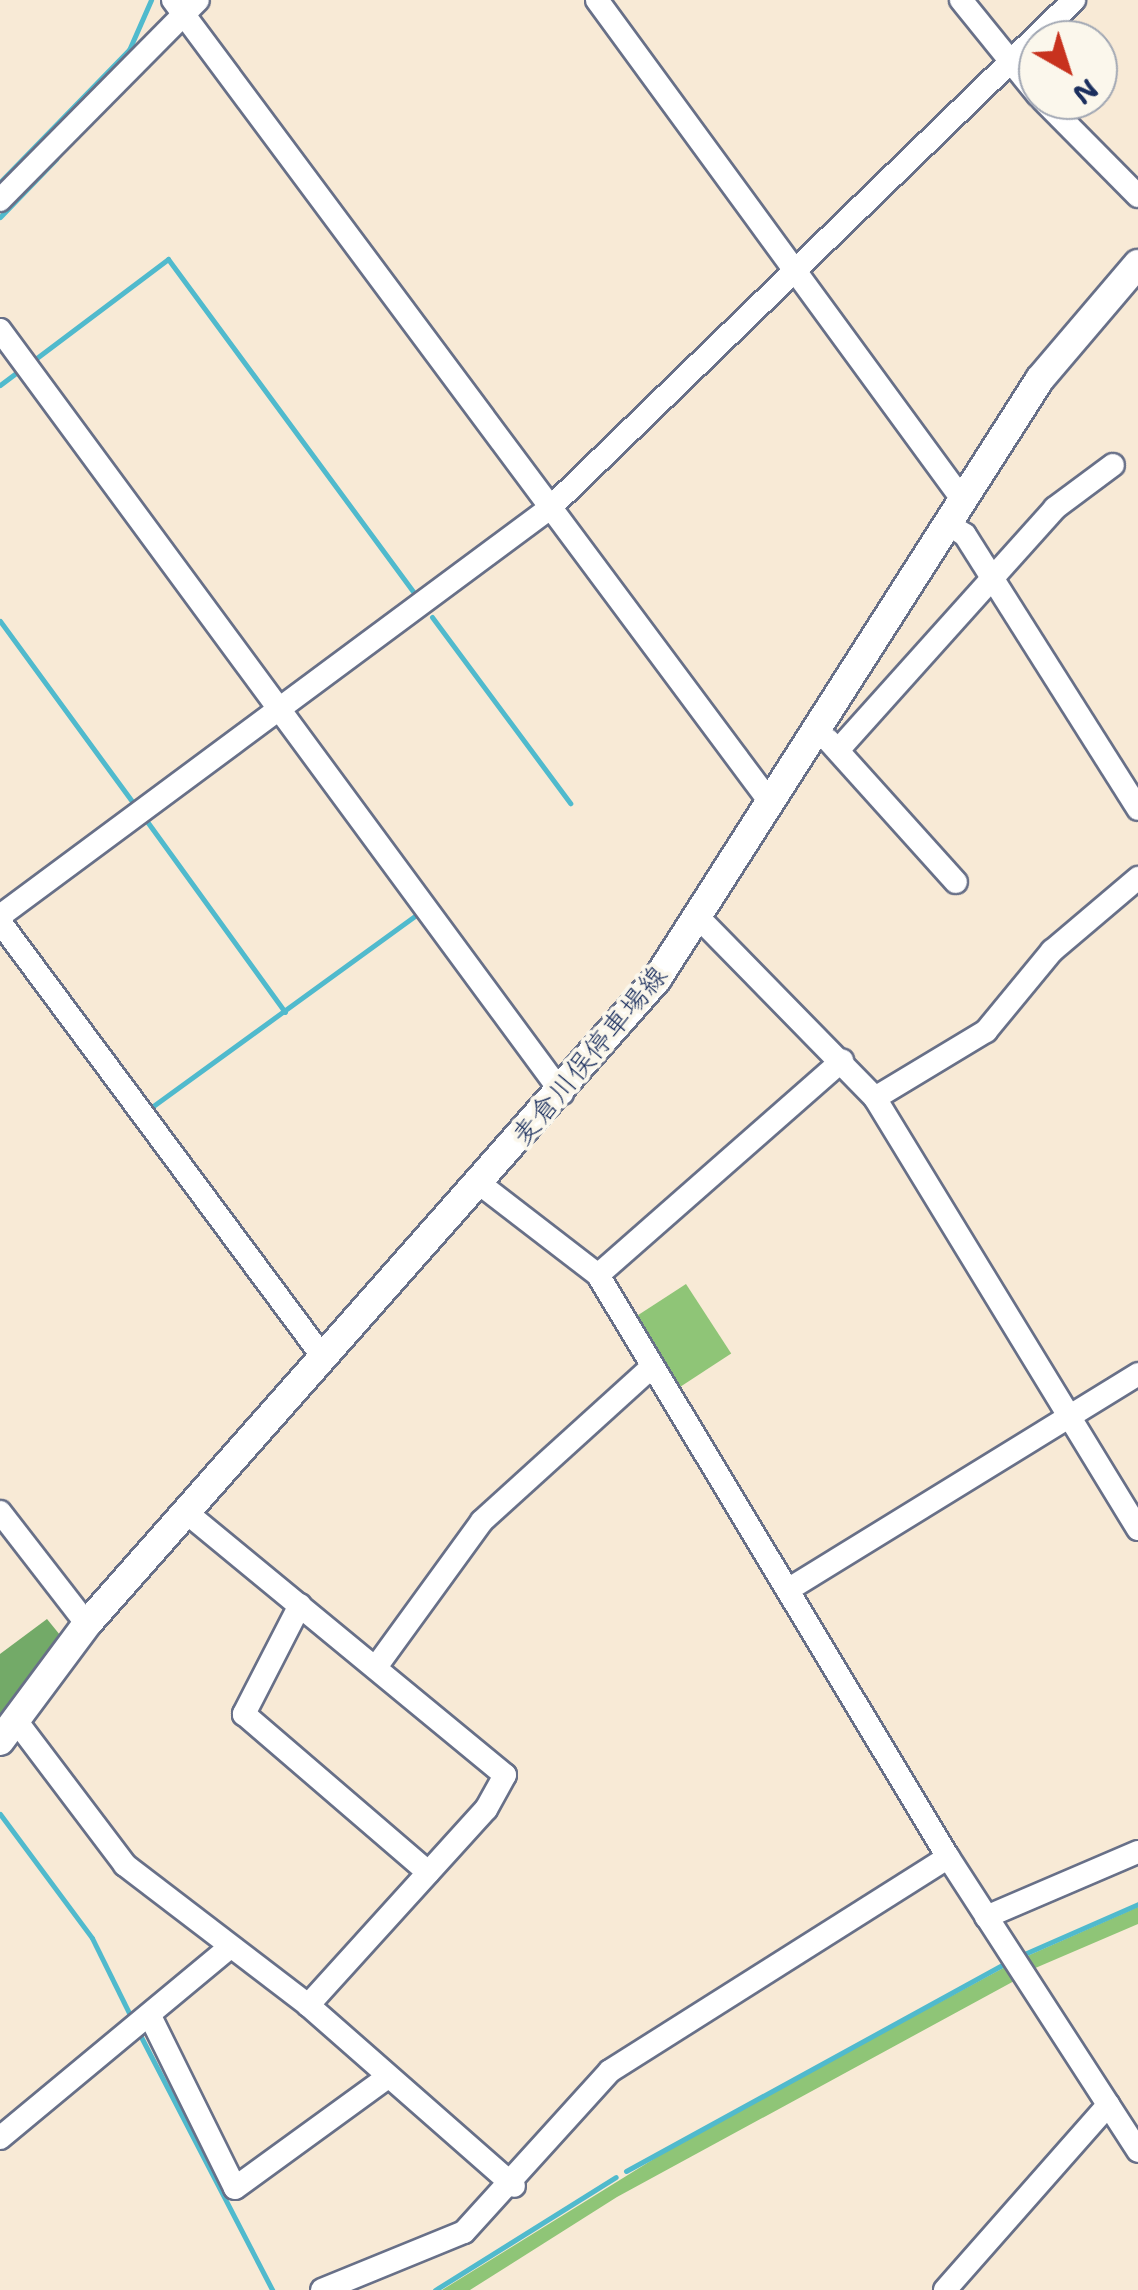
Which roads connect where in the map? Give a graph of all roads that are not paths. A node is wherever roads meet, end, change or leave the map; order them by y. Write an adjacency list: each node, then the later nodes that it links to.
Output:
1 (198, 0): 5 (street)
2 (598, 0): 12 (street)
3 (961, 0): 6 (street)
4 (1074, 0): 6 (street)
5 (176, 7): 10 (street); 16 (street)
6 (1008, 64): 7 (street); 12 (street)
7 (1018, 74)
8 (1064, 120): 9 (street)
9 (1138, 196)
10 (0, 200)
11 (1138, 265): 15 (main road, 麦倉川俣停車場線)
12 (798, 272): 15 (street); 16 (street)
13 (0, 330): 19 (street)
14 (1113, 465): 18 (street)
15 (962, 499): 17 (main road, 麦倉川俣停車場線)
16 (550, 508): 19 (street); 22 (street)
17 (946, 523): 18 (street); 20 (main road, 麦倉川俣停車場線)
18 (991, 580): 21 (street); 23 (street)
19 (282, 710): 27 (street); 29 (street)
20 (814, 731): 21 (street); 22 (main road, 麦倉川俣停車場線)
21 (840, 748): 25 (street)
22 (770, 802): 26 (main road, 麦倉川俣停車場線)
23 (1138, 809)
24 (1138, 878): 30 (street)
25 (956, 882)
26 (698, 916): 28 (street); 29 (main road, 麦倉川俣停車場線)
27 (0, 919): 33 (street)
28 (842, 1061): 30 (street); 32 (street)
29 (562, 1093): 31 (main road, 麦倉川俣停車場線)
30 (875, 1098): 36 (street)
31 (480, 1184): 32 (street); 33 (main road, 麦倉川俣停車場線)
32 (598, 1276): 34 (street)
33 (323, 1357): 38 (main road, 麦倉川俣停車場線)
34 (651, 1368): 40 (street); 43 (street)
35 (1138, 1374): 36 (street)
36 (1070, 1417): 39 (street); 40 (street)
37 (0, 1512): 42 (street)
38 (188, 1512): 41 (street); 42 (main road, 麦倉川俣停車場線)
39 (1138, 1529)
40 (789, 1589): 46 (street)
41 (300, 1605): 43 (street); 47 (street)
42 (87, 1624): 44 (main road, 麦倉川俣停車場線)
43 (376, 1668): 47 (street)
44 (7, 1729): 49 (street)
45 (1138, 1852): 48 (street)
46 (948, 1857): 48 (street); 56 (street)
47 (428, 1872): 50 (street)
48 (986, 1916): 53 (street)
49 (229, 1948): 50 (street); 51 (street)
50 (308, 2006): 52 (street)
51 (152, 2020): 52 (street); 54 (street)
52 (388, 2077): 56 (street)
53 (1108, 2105): 55 (street); 58 (street)
54 (0, 2138)
55 (1138, 2152)
56 (514, 2186): 57 (street)
57 (322, 2290)
58 (946, 2290)

